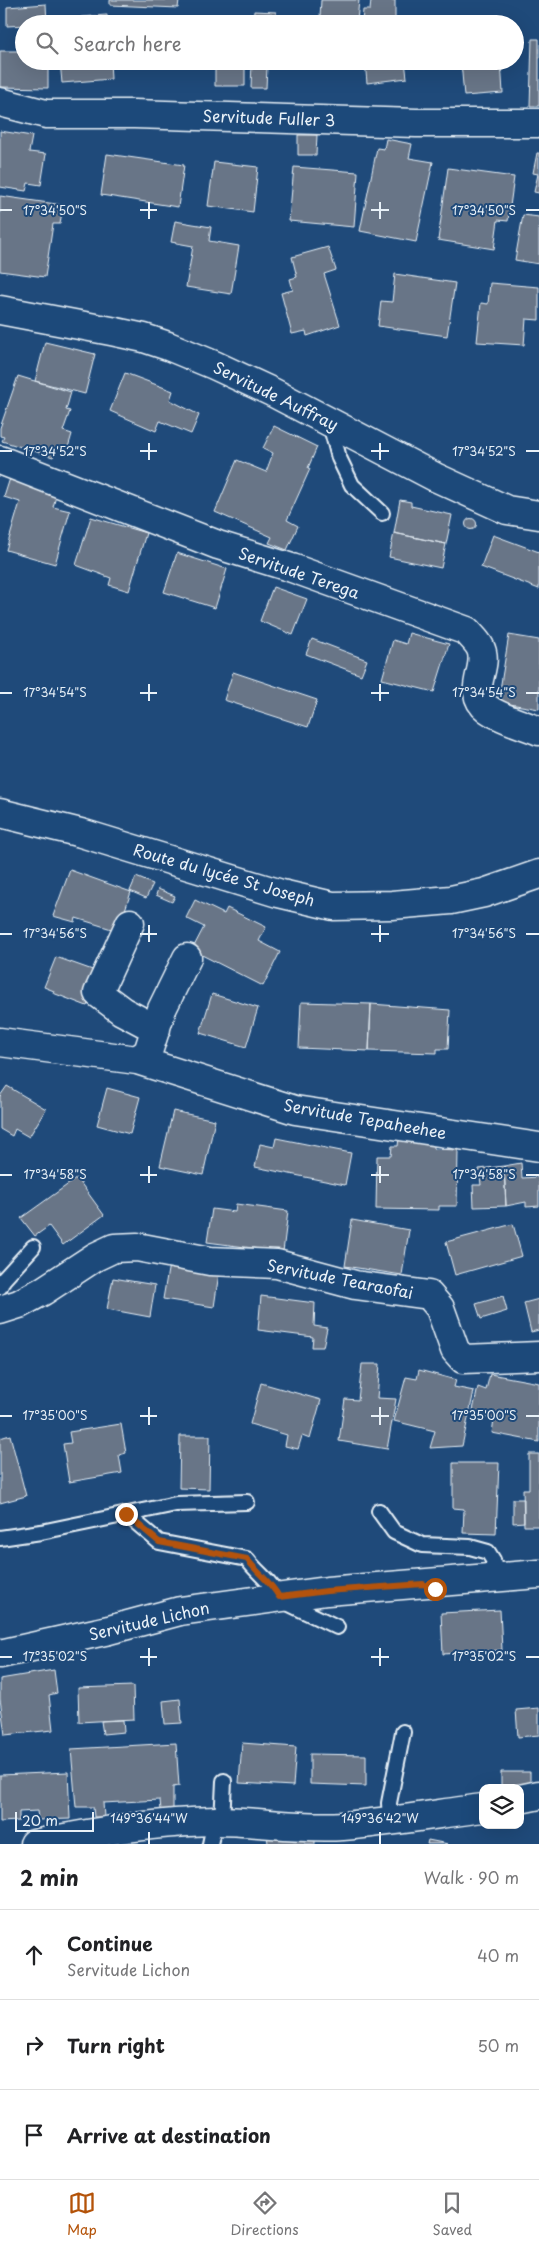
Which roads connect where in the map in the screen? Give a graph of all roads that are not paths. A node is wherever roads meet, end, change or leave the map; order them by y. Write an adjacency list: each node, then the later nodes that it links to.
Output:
1 (0, 102): 2 (street, Servitude Fuller 3)
2 (539, 123)
3 (0, 310): 4 (street, Servitude Auffray)
4 (330, 423): 6 (lane); 7 (street, Servitude Auffray)
5 (0, 460): 8 (street, Servitude Terega)
6 (382, 514)
7 (539, 515)
8 (539, 731)
9 (0, 813): 10 (street, Route du lycée St Joseph)
10 (539, 874)
11 (130, 923): 13 (street)
12 (187, 958): 13 (street)
13 (156, 1029): 15 (street)
14 (0, 1042): 15 (street, Servitude Tepaheehee)
15 (137, 1060): 16 (street, Servitude Tepaheehee)
16 (539, 1147)
17 (33, 1247): 18 (lane)
18 (0, 1287)
19 (0, 1310): 21 (street, Servitude Tearaofai)
20 (539, 1348): 21 (lane)
21 (460, 1355): 22 (street)
22 (539, 1356)
23 (247, 1502): 25 (lane)
24 (379, 1511): 28 (lane)
25 (126, 1514): 26 (lane); 31 (lane)
26 (0, 1538)
27 (537, 1570): 28 (street, Servitude Lichon)
28 (496, 1578): 29 (street, Servitude Lichon)
29 (423, 1584): 30 (street); 31 (street, Servitude Lichon)
30 (450, 1597)
31 (277, 1598): 32 (lane); 33 (street, Servitude Lichon)
32 (336, 1627)
33 (0, 1654)
34 (403, 1732): 39 (lane)
35 (224, 1780): 40 (lane)
36 (539, 1795): 37 (street)
37 (524, 1798)
38 (479, 1809): 39 (street)
39 (390, 1820): 40 (street)
40 (215, 1829): 41 (street)
41 (34, 1844)

